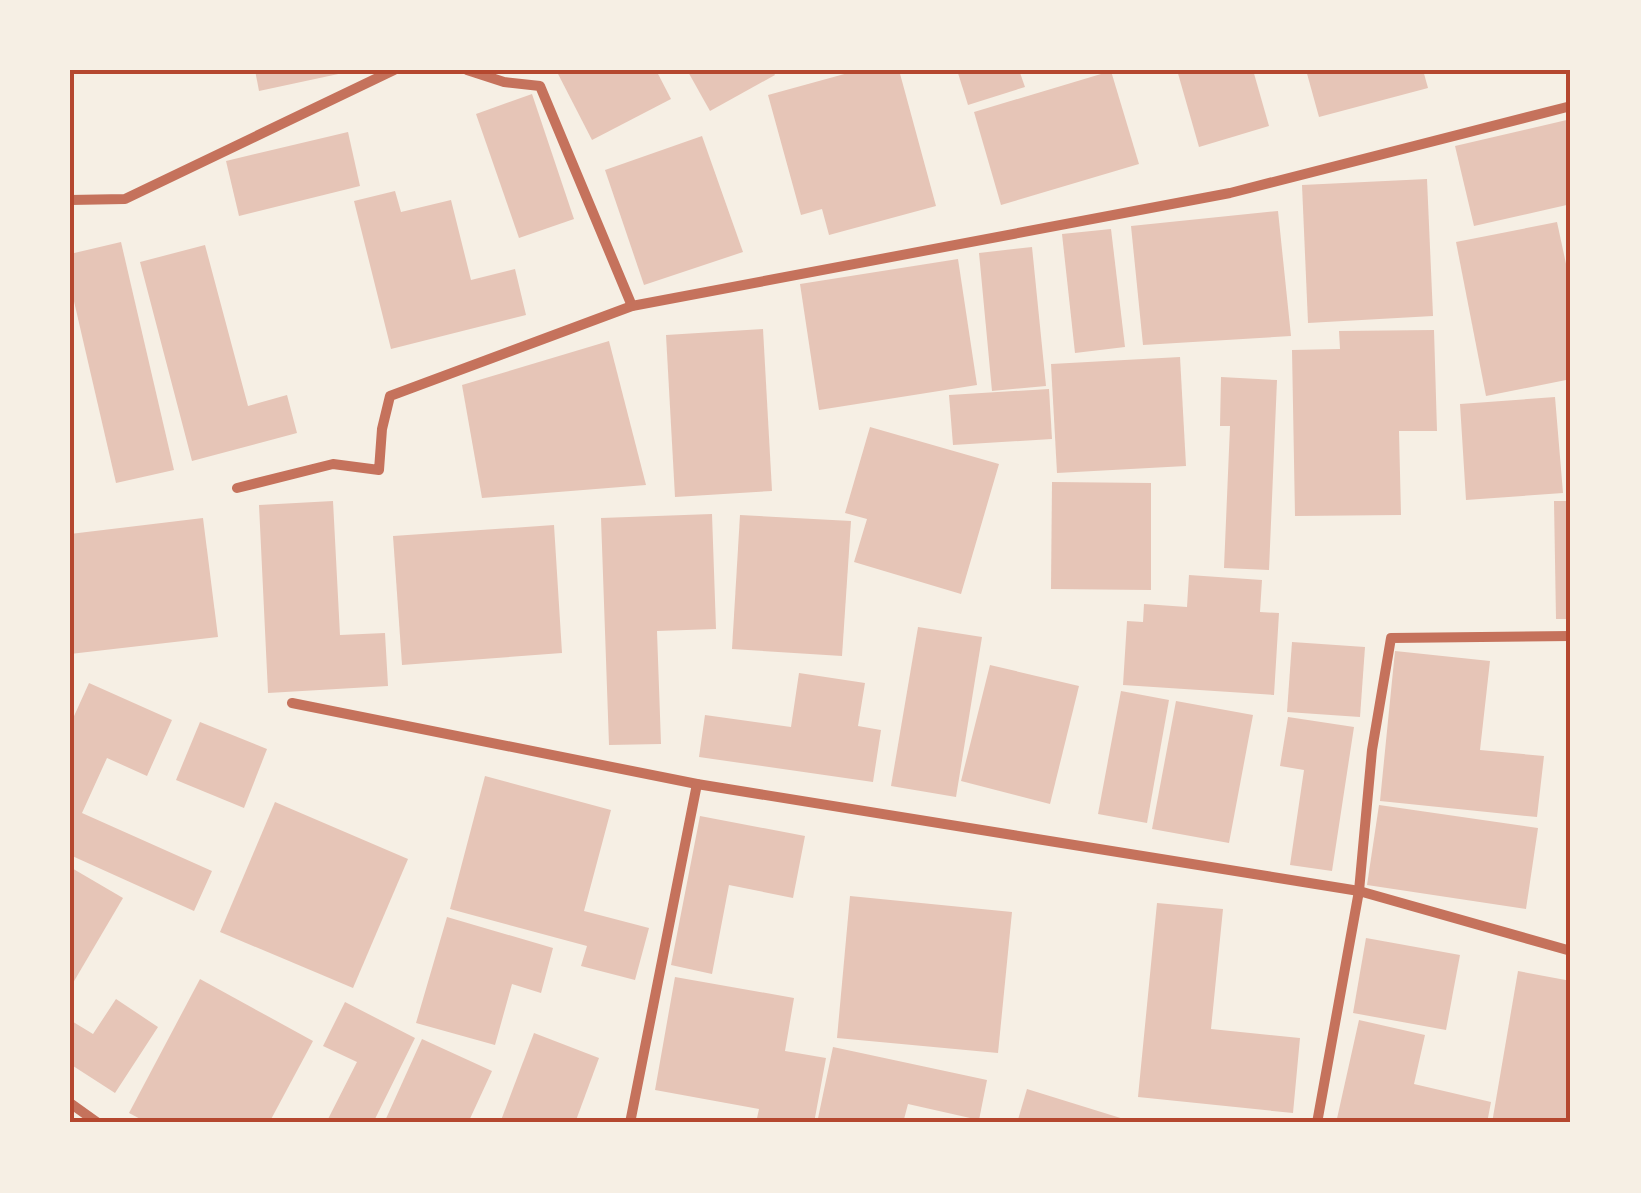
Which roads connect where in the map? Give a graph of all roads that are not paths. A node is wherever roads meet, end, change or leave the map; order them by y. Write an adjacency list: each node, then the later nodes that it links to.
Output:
1 (394, 70): 4 (street)
2 (467, 70): 5 (street)
3 (1571, 106): 5 (street)
4 (70, 200)
5 (632, 306): 6 (street)
6 (237, 488)
7 (1571, 636): 10 (street)
8 (292, 703): 9 (street)
9 (697, 784): 10 (street); 14 (street)
10 (1358, 892): 11 (street); 15 (street)
11 (1571, 952)
12 (70, 1103): 13 (street)
13 (98, 1123)
14 (630, 1123)
15 (1317, 1123)

